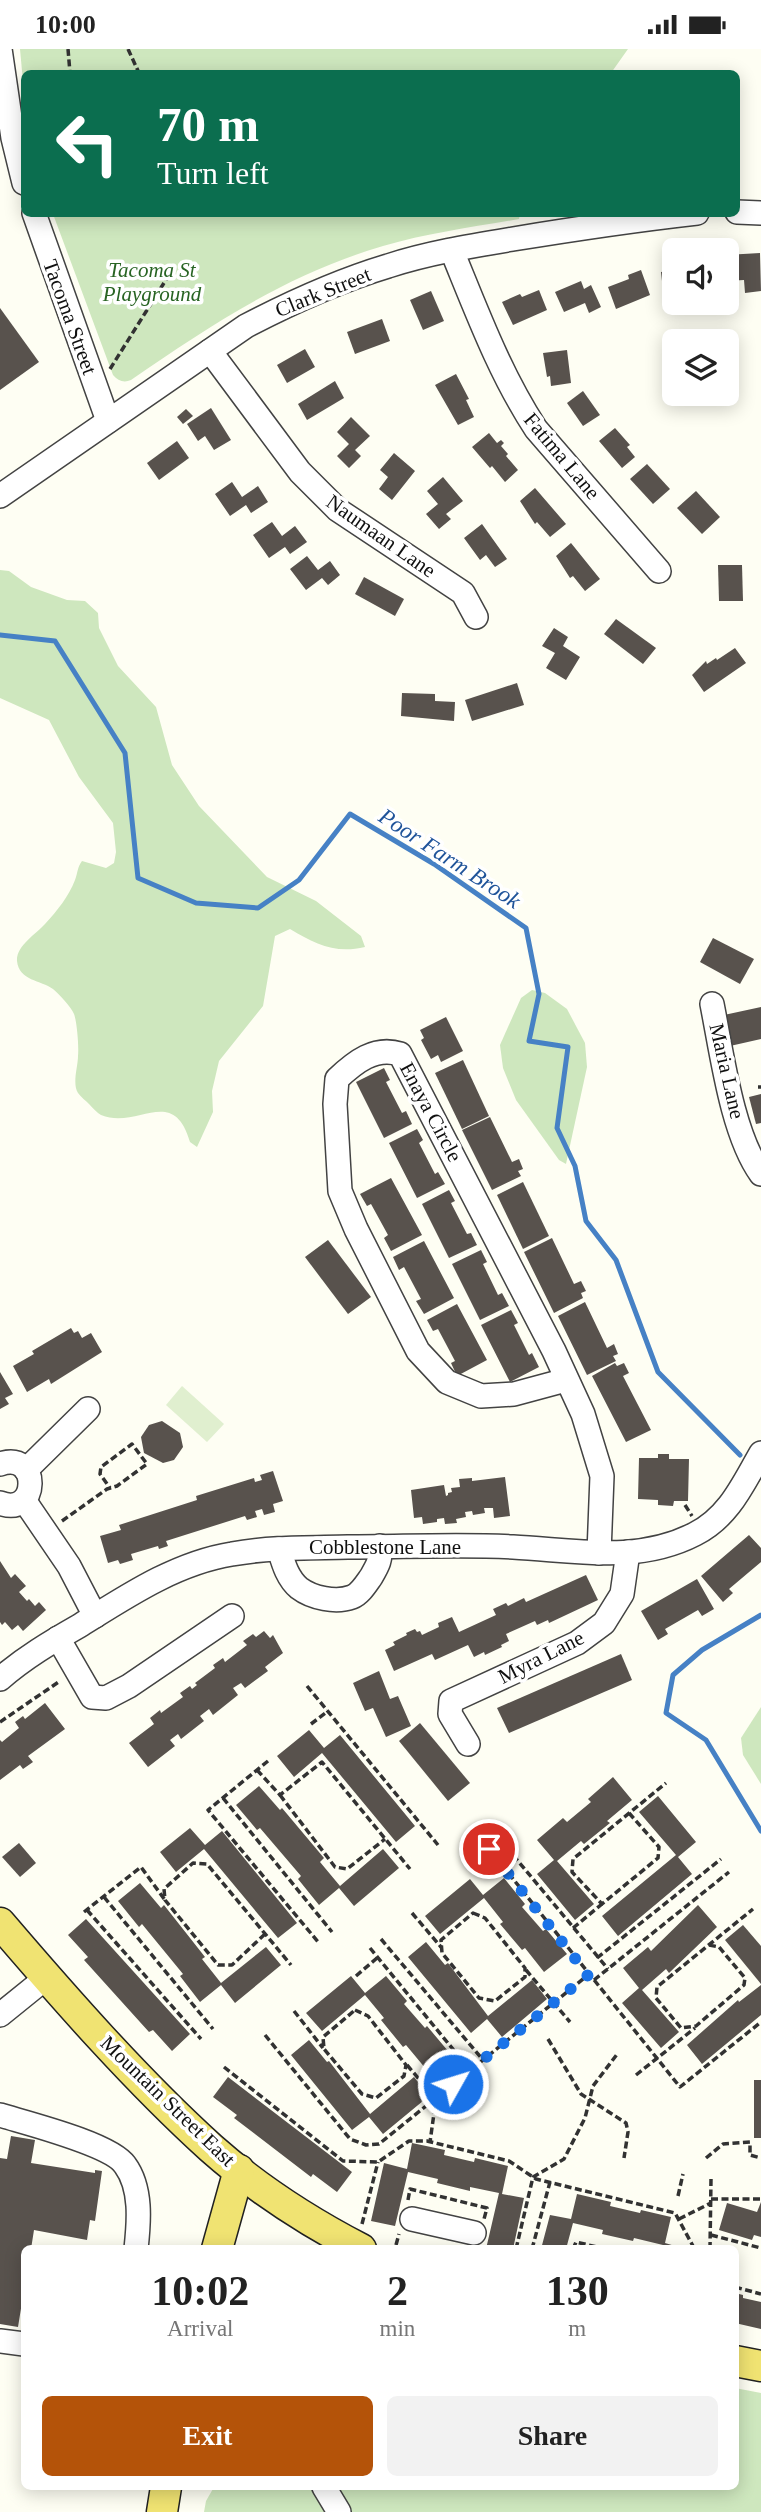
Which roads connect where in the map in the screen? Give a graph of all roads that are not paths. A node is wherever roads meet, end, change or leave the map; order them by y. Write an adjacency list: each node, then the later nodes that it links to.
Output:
1 (1, 59): 2 (street)
2 (21, 171)
3 (740, 212): 4 (street)
4 (761, 213)
5 (35, 217): 9 (street, Tacoma Street)
6 (667, 217): 7 (street, Clark Street)
7 (453, 251): 8 (street, Clark Street); 11 (street, Fatima Lane)
8 (210, 351): 9 (street, Clark Street); 12 (street, Naumaan Lane)
9 (108, 421): 10 (street, Clark Street)
10 (0, 496)
11 (659, 571)
12 (476, 617)
13 (712, 1004): 14 (street, Maria Lane)
14 (761, 1174)
15 (566, 1380): 15 (street, Enaya Circle); 25 (street, Enaya Circle)
16 (88, 1409): 19 (street)
17 (761, 1453): 24 (street, Cobblestone Lane)
18 (0, 1464): 19 (street)
19 (26, 1470): 20 (street)
20 (24, 1500): 21 (street); 26 (street)
21 (0, 1503)
22 (380, 1546): 23 (street, Cobblestone Lane); 23 (street); 25 (street, Cobblestone Lane)
23 (279, 1549): 26 (street, Cobblestone Lane)
24 (628, 1552): 25 (street, Cobblestone Lane); 30 (street, Myra Lane)
25 (599, 1553)
26 (95, 1616): 28 (street, Cobblestone Lane)
27 (232, 1616): 28 (street)
28 (58, 1639): 29 (street, Cobblestone Lane)
29 (0, 1679)
30 (468, 1744)
31 (0, 1923): 32 (main road, Mountain Street East)
32 (47, 1977): 33 (street); 35 (main road, Mountain Street East)
33 (0, 2015)
34 (0, 2115): 40 (street)
35 (239, 2170): 38 (main road, Mountain Street East); 41 (main road)
36 (412, 2219): 39 (street)
37 (474, 2233): 39 (street)
38 (361, 2238)
39 (444, 2238)
40 (136, 2245)
41 (218, 2245)
42 (0, 2341): 43 (street)
43 (21, 2344)
44 (739, 2362): 45 (main road)
45 (761, 2366)
46 (166, 2490): 48 (main road)
47 (326, 2490): 49 (street)
48 (162, 2512)
49 (339, 2512)

